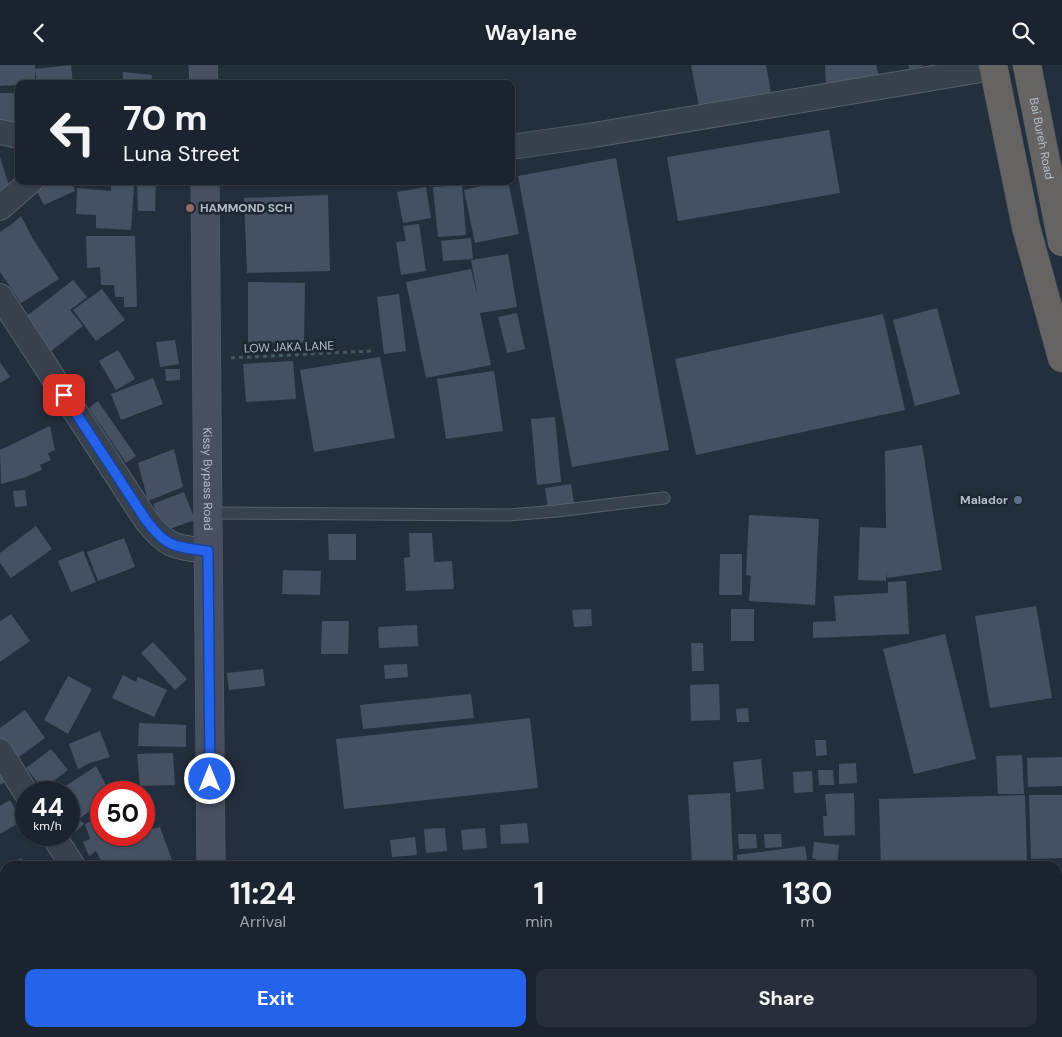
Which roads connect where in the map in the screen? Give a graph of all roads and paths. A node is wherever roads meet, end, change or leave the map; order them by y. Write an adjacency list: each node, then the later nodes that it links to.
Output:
1 (203, 65): 4 (main road)
2 (1027, 65): 11 (highway, Bai Bureh Road)
3 (993, 66): 7 (street); 14 (highway)
4 (204, 80)
5 (0, 132): 6 (street)
6 (15, 135)
7 (515, 146)
8 (26, 185): 10 (street)
9 (205, 185): 15 (main road, Kissy Bypass Road)
10 (0, 208)
11 (1062, 242)
12 (0, 296): 18 (street)
13 (371, 351): 15 (path, LOW JAKA LANE)
14 (1062, 358)
15 (208, 359): 17 (main road, Kissy Bypass Road)
16 (664, 498): 17 (lane)
17 (208, 513): 18 (main road, Kissy Bypass Road)
18 (208, 551): 23 (main road, Kissy Bypass Road)
19 (0, 751): 20 (street)
20 (19, 781)
21 (60, 846): 22 (street)
22 (70, 861)
23 (211, 861)

